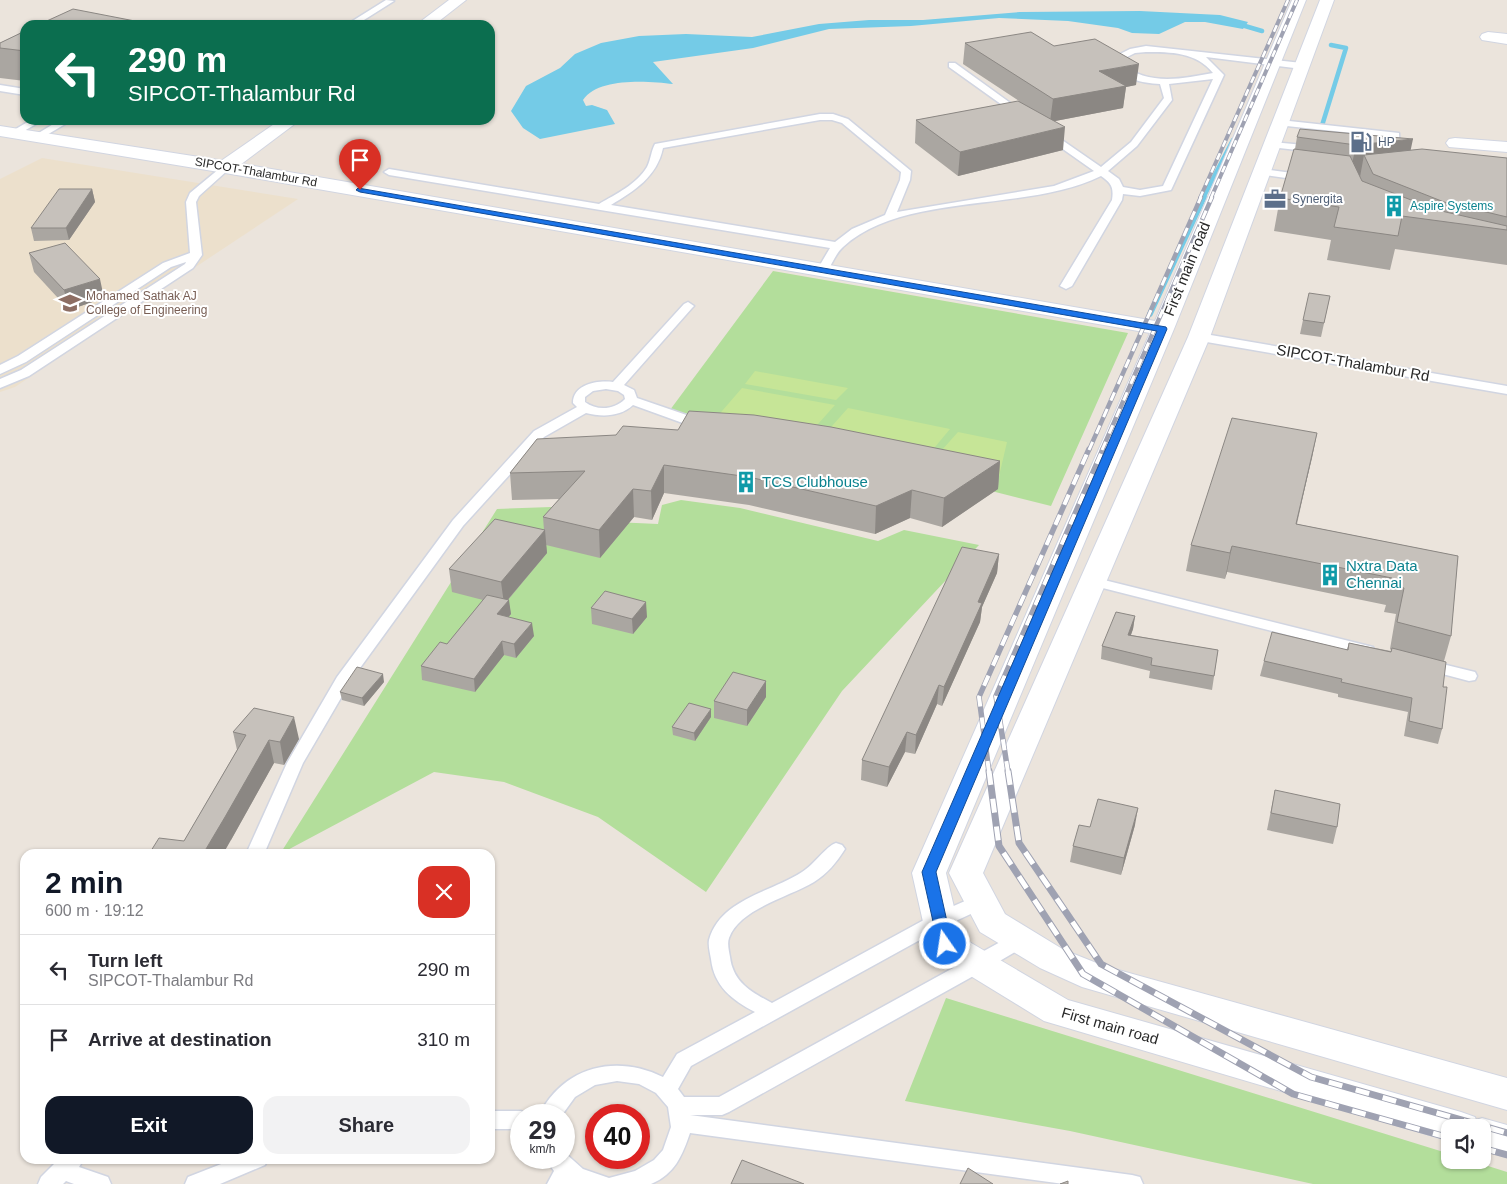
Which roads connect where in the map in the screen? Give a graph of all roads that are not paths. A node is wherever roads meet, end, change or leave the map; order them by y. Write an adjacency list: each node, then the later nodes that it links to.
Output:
1 (458, 0): 6 (street)
2 (1299, 0): 10 (street, First main road)
3 (1327, 0): 12 (street)
4 (390, 1): 5 (lane)
5 (358, 20)
6 (431, 20)
7 (1488, 37): 8 (street)
8 (1507, 39)
9 (1192, 54): 10 (lane); 13 (lane); 14 (lane)
10 (1272, 62): 12 (lane); 39 (street, First main road)
11 (952, 65): 28 (lane)
12 (1302, 66): 21 (street)
13 (1219, 75): 14 (lane); 31 (lane)
14 (1164, 82): 28 (lane)
15 (0, 88): 16 (lane)
16 (20, 91)
17 (50, 125): 19 (lane)
18 (284, 125): 26 (street)
19 (37, 129): 20 (street, SIPCOT-Thalambur Rd); 26 (street, SIPCOT-Thalambur Rd)
20 (7, 132)
21 (1276, 134): 24 (lane); 25 (lane); 29 (street)
22 (1455, 143): 23 (street)
23 (1507, 147)
24 (1323, 150)
25 (1386, 157)
26 (225, 167): 35 (lane); 36 (street, SIPCOT-Thalambur Rd)
27 (389, 172): 32 (lane)
28 (1101, 172): 31 (lane); 33 (lane)
29 (1262, 172): 30 (lane); 40 (street)
30 (1314, 178)
31 (1119, 190): 37 (lane)
32 (601, 207): 33 (lane); 34 (lane)
33 (888, 217): 34 (lane)
34 (837, 246): 36 (lane)
35 (196, 255): 41 (lane); 42 (lane)
36 (823, 270): 39 (street, SIPCOT-Thalambur Rd)
37 (1066, 286)
38 (688, 306): 43 (lane)
39 (1163, 329): 55 (street, First main road)
40 (1199, 337): 44 (lane, SIPCOT-Thalambur Rd); 48 (street)
41 (0, 370)
42 (0, 384)
43 (616, 386): 45 (lane); 46 (lane)
44 (1507, 390)
45 (630, 400): 46 (lane); 47 (lane)
46 (586, 408): 52 (lane)
47 (696, 423)
48 (1092, 582): 49 (lane); 54 (street)
49 (1382, 654)
50 (1411, 661): 51 (lane)
51 (1469, 676)
52 (257, 849)
53 (836, 849): 58 (lane)
54 (981, 901): 55 (lane); 56 (street)
55 (940, 920): 57 (street, First main road); 58 (lane)
56 (1020, 940): 57 (lane); 59 (street)
57 (979, 964): 61 (lane); 64 (street, First main road)
58 (772, 1012): 61 (lane)
59 (1507, 1094)
60 (556, 1104): 61 (lane)
61 (676, 1106): 73 (lane); 74 (lane)
62 (495, 1120): 63 (lane)
63 (510, 1120)
64 (1441, 1122)
65 (1491, 1137): 66 (street)
66 (1507, 1141)
67 (245, 1164): 71 (lane)
68 (61, 1171): 70 (lane)
69 (560, 1171): 72 (lane)
70 (100, 1184)
71 (196, 1184)
72 (601, 1184)
73 (616, 1184)
74 (1132, 1184)

